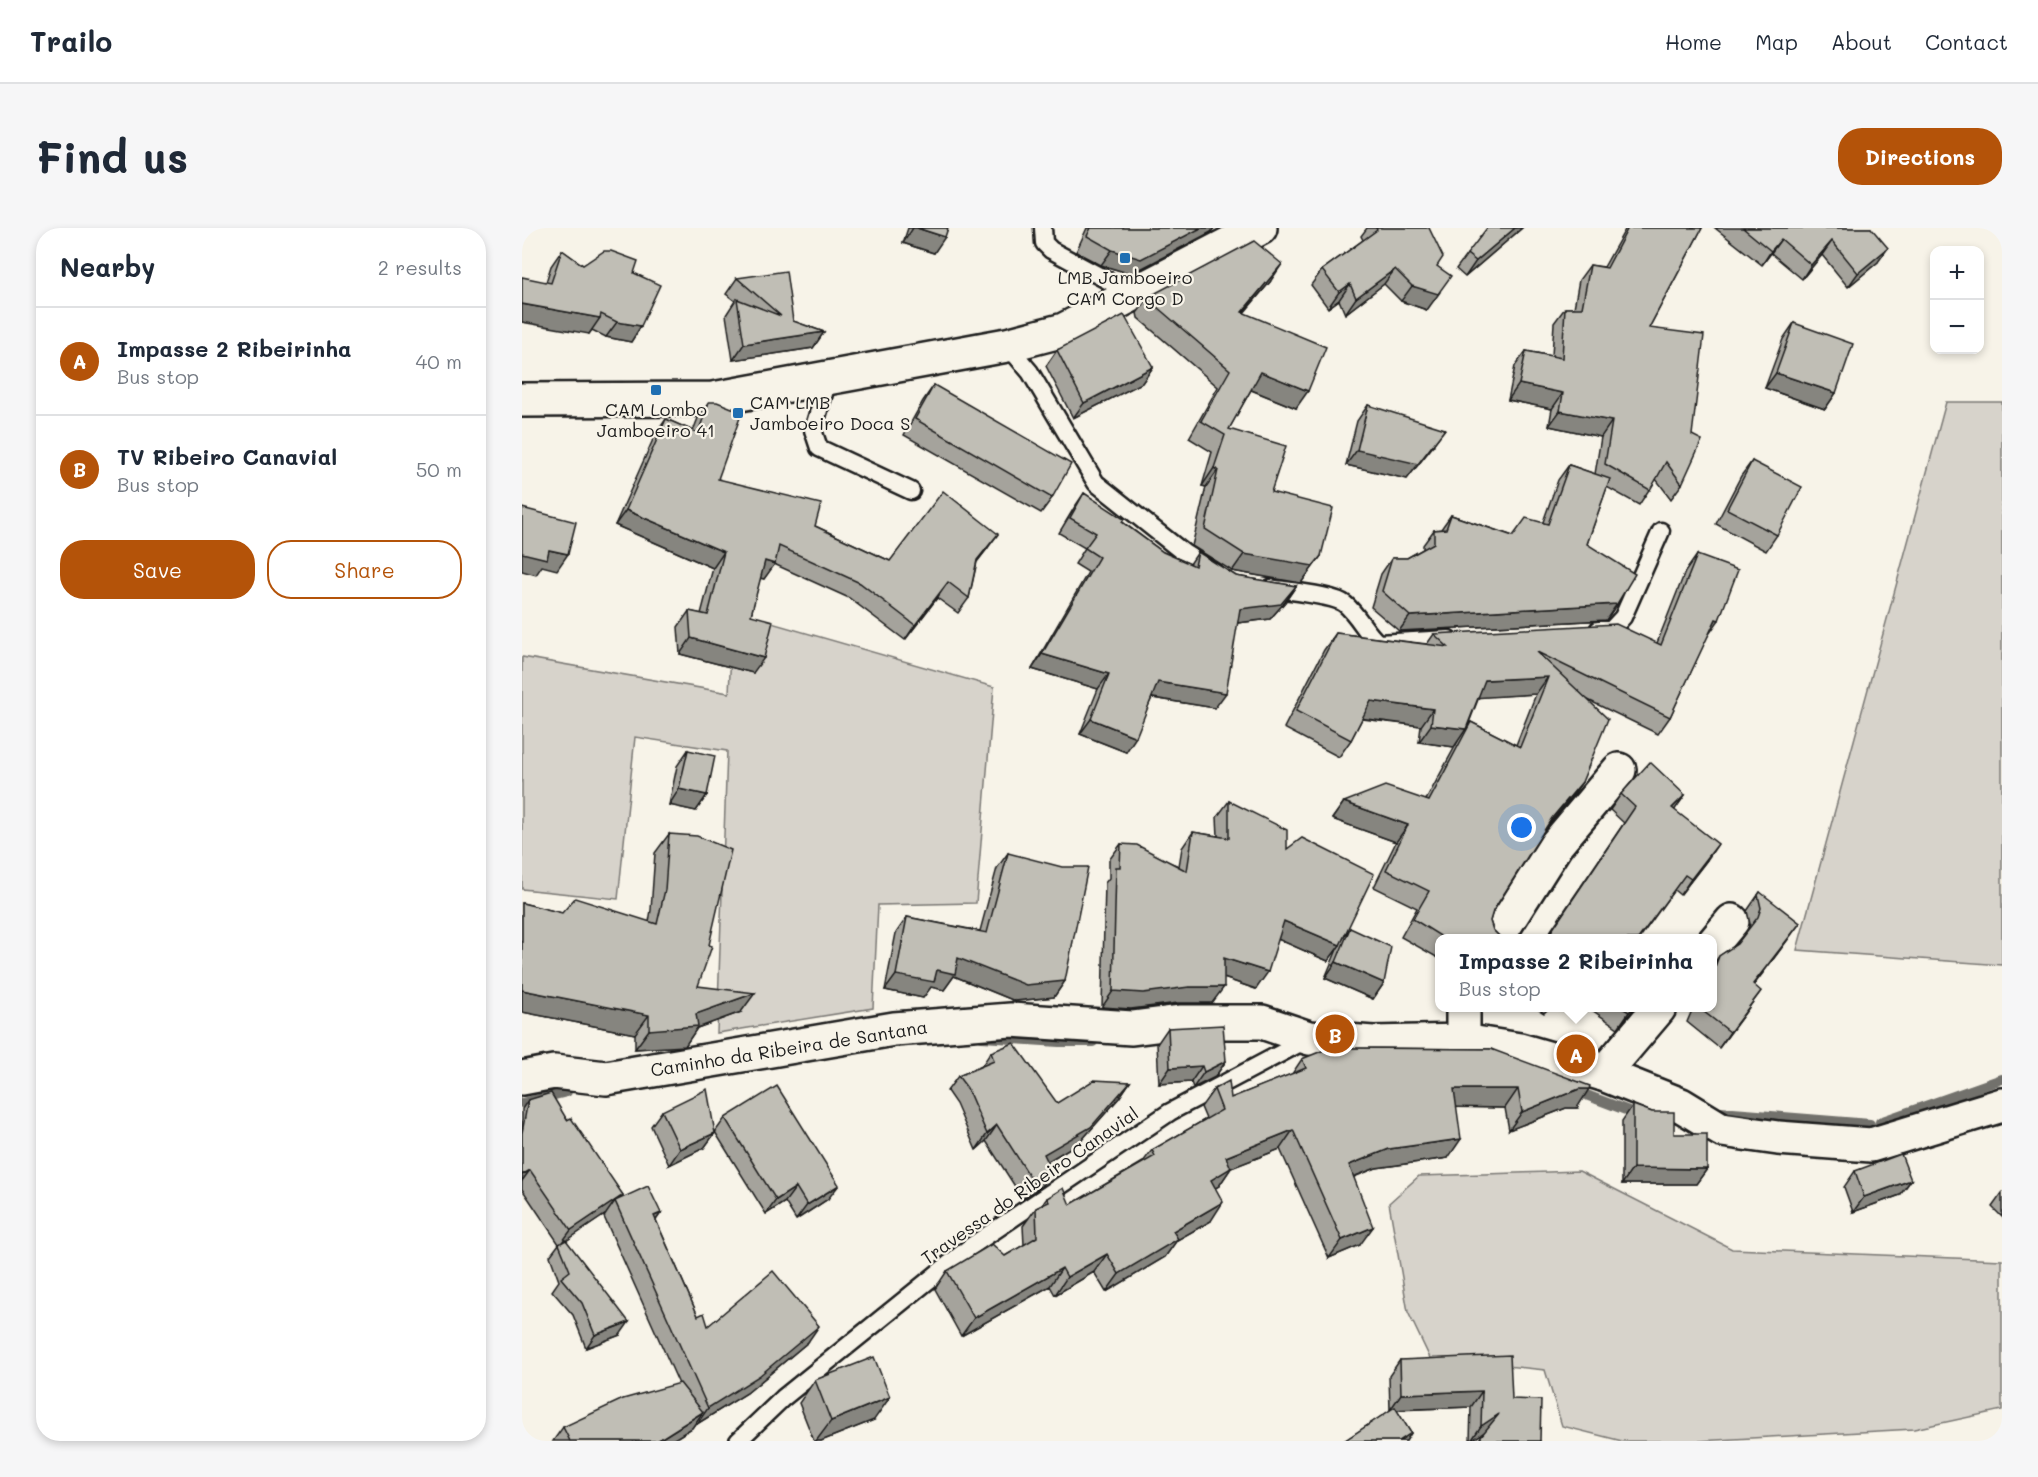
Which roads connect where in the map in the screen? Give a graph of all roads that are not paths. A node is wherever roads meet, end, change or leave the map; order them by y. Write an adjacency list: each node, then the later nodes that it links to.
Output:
1 (1043, 228): 3 (lane)
2 (1260, 228): 3 (street)
3 (1131, 293): 4 (street)
4 (1007, 345): 5 (street); 9 (lane)
5 (829, 377): 6 (street); 7 (lane)
6 (522, 400)
7 (911, 491)
8 (1661, 531): 11 (lane)
9 (1228, 581)
10 (1251, 585): 12 (lane)
11 (1578, 630)
12 (1464, 638)
13 (1619, 770): 14 (street)
14 (1500, 934)
15 (1462, 1012): 18 (street)
16 (1656, 1012): 19 (street)
17 (1309, 1038): 18 (street, Caminho da Ribeira de Santana); 20 (street, Caminho da Ribeira de Santana); 22 (lane, Travessa do Ribeiro Canavial)
18 (1463, 1041): 19 (street, Caminho da Ribeira de Santana)
19 (1603, 1074): 21 (street, Caminho da Ribeira de Santana)
20 (522, 1078)
21 (2002, 1105)
22 (738, 1441)

